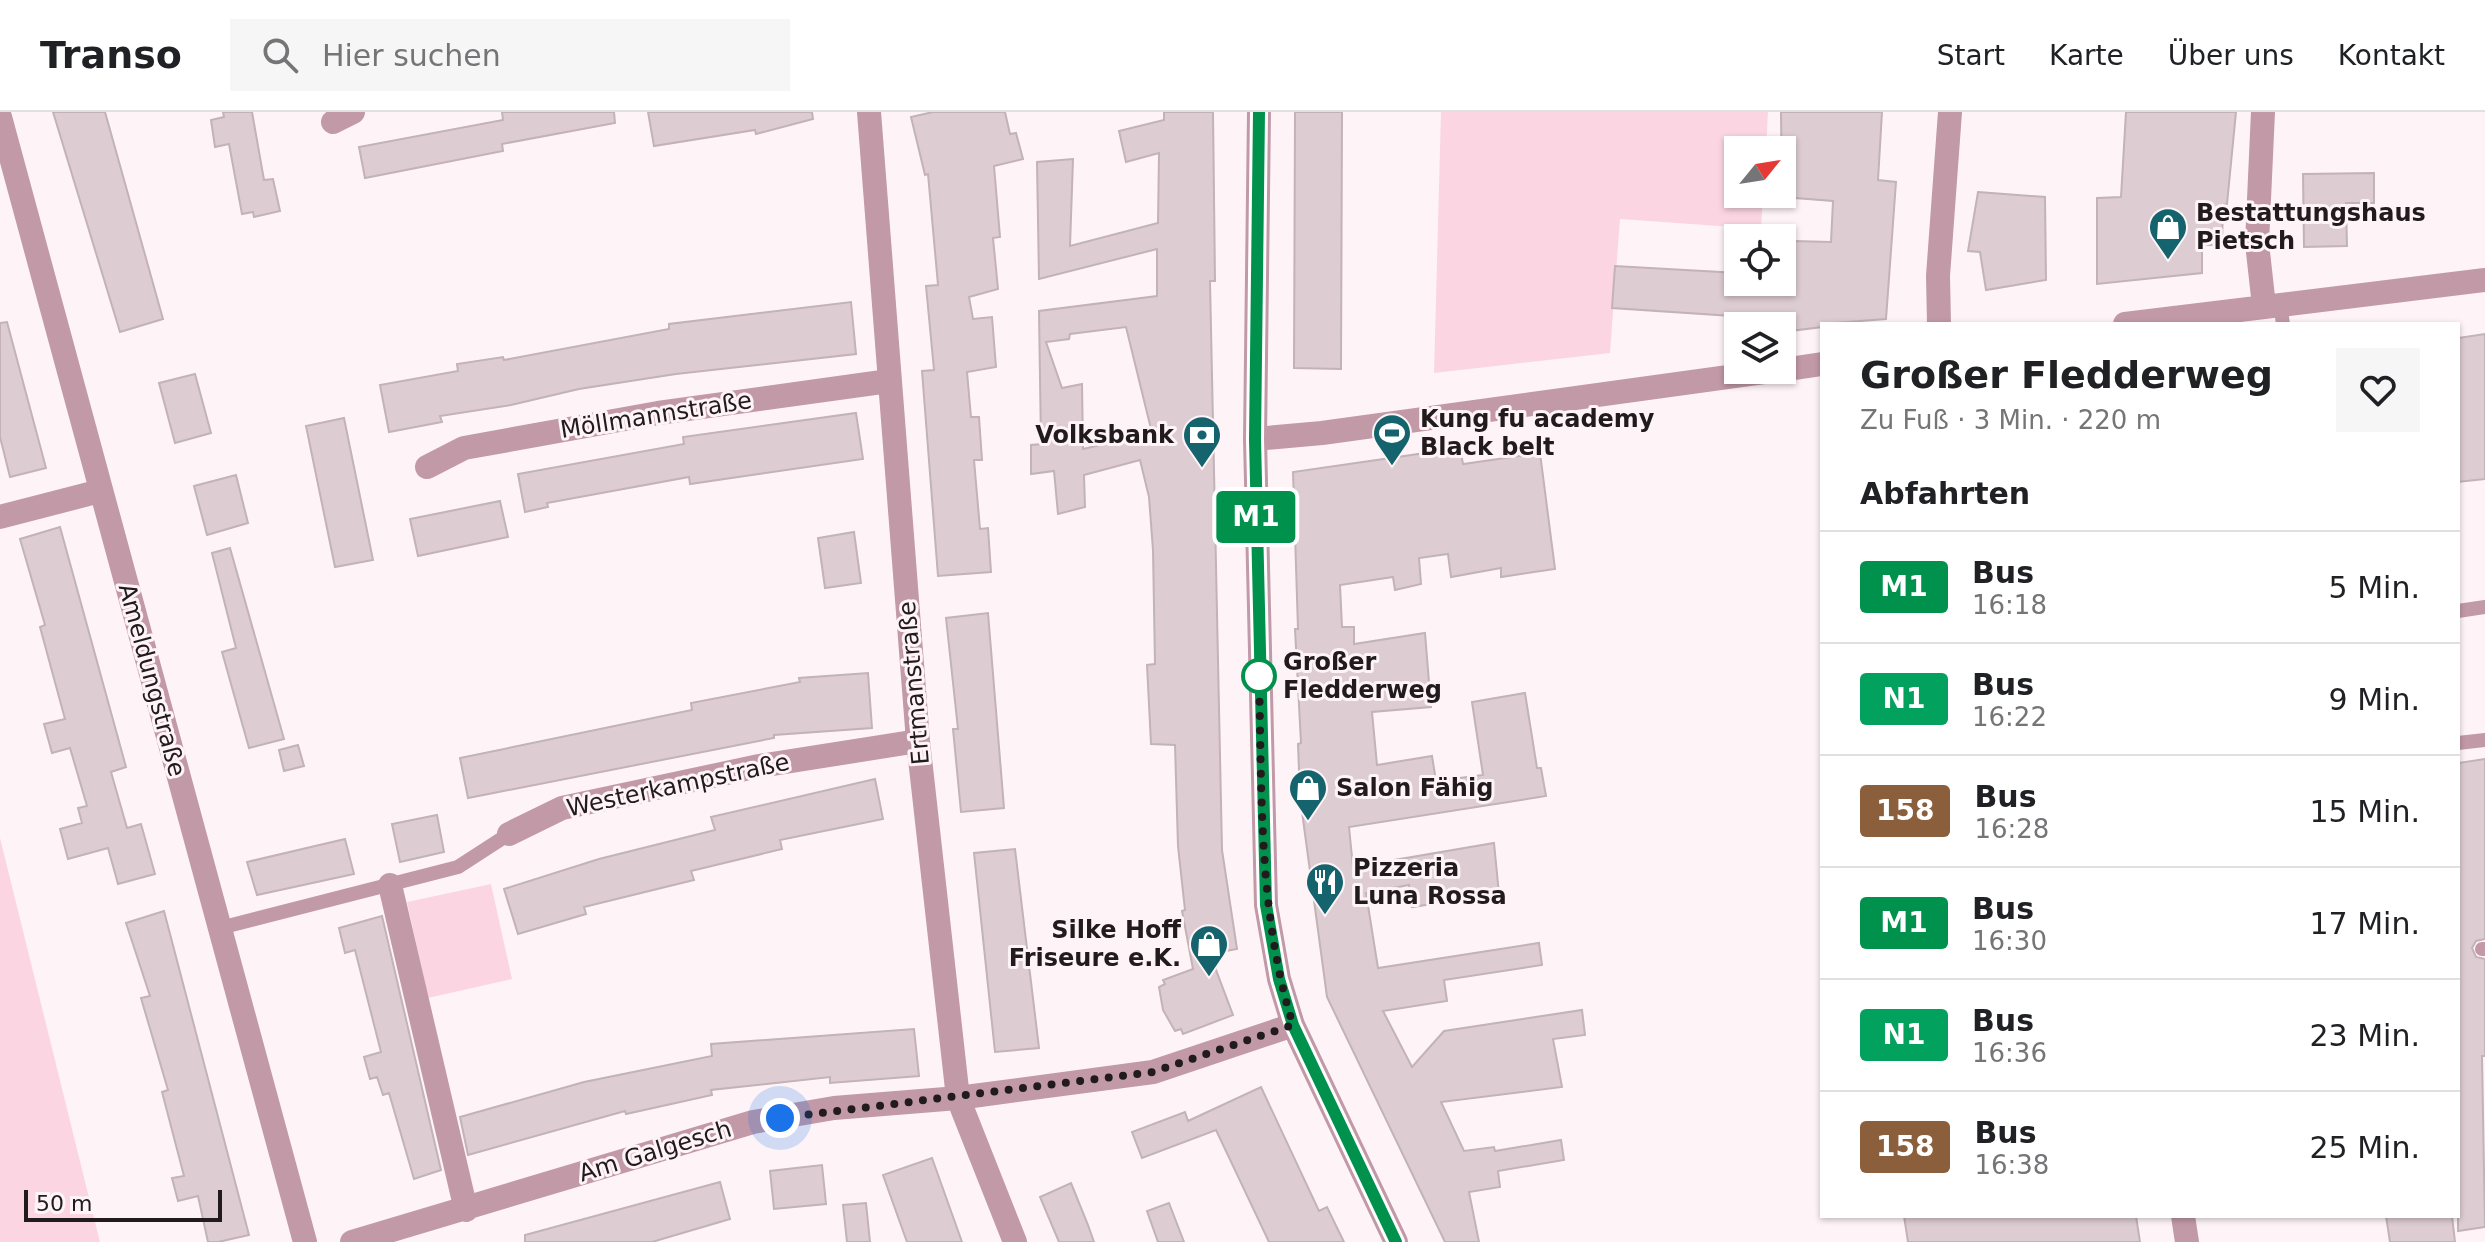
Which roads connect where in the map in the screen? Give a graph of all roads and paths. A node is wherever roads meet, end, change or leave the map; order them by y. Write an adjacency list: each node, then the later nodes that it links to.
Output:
1 (869, 112): 13 (street, Ertmanstraße)
2 (1259, 112): 14 (street)
3 (1950, 112): 8 (street)
4 (2263, 112): 7 (street)
5 (0, 117): 16 (street, Ameldungstraße)
6 (2485, 280): 7 (street)
7 (2276, 311): 9 (street)
8 (1939, 322)
9 (2148, 322)
10 (1820, 364): 11 (street)
11 (1796, 368)
12 (1724, 378): 14 (street)
13 (889, 381): 15 (street, Möllmannstraße); 21 (street, Ertmanstraße)
14 (1255, 439): 26 (street)
15 (427, 467)
16 (100, 491): 17 (street); 25 (street, Ameldungstraße)
17 (0, 517)
18 (2485, 607): 19 (lane)
19 (2460, 611)
20 (2485, 740): 22 (lane)
21 (918, 741): 23 (street, Westerkampstraße); 27 (street, Ertmanstraße)
22 (2460, 743)
23 (509, 834): 24 (lane, Westerkampstraße)
24 (390, 885): 25 (lane, Westerkampstraße); 28 (street)
25 (220, 928): 30 (street, Ameldungstraße)
26 (1293, 1025): 27 (street, Am Galgesch); 33 (street)
27 (958, 1098): 28 (street, Am Galgesch); 32 (street, Ertmanstraße)
28 (466, 1210): 31 (street, Am Galgesch)
29 (2183, 1218): 34 (street)
30 (305, 1242)
31 (352, 1242)
32 (1015, 1242)
33 (1396, 1242)
34 (2187, 1242)

